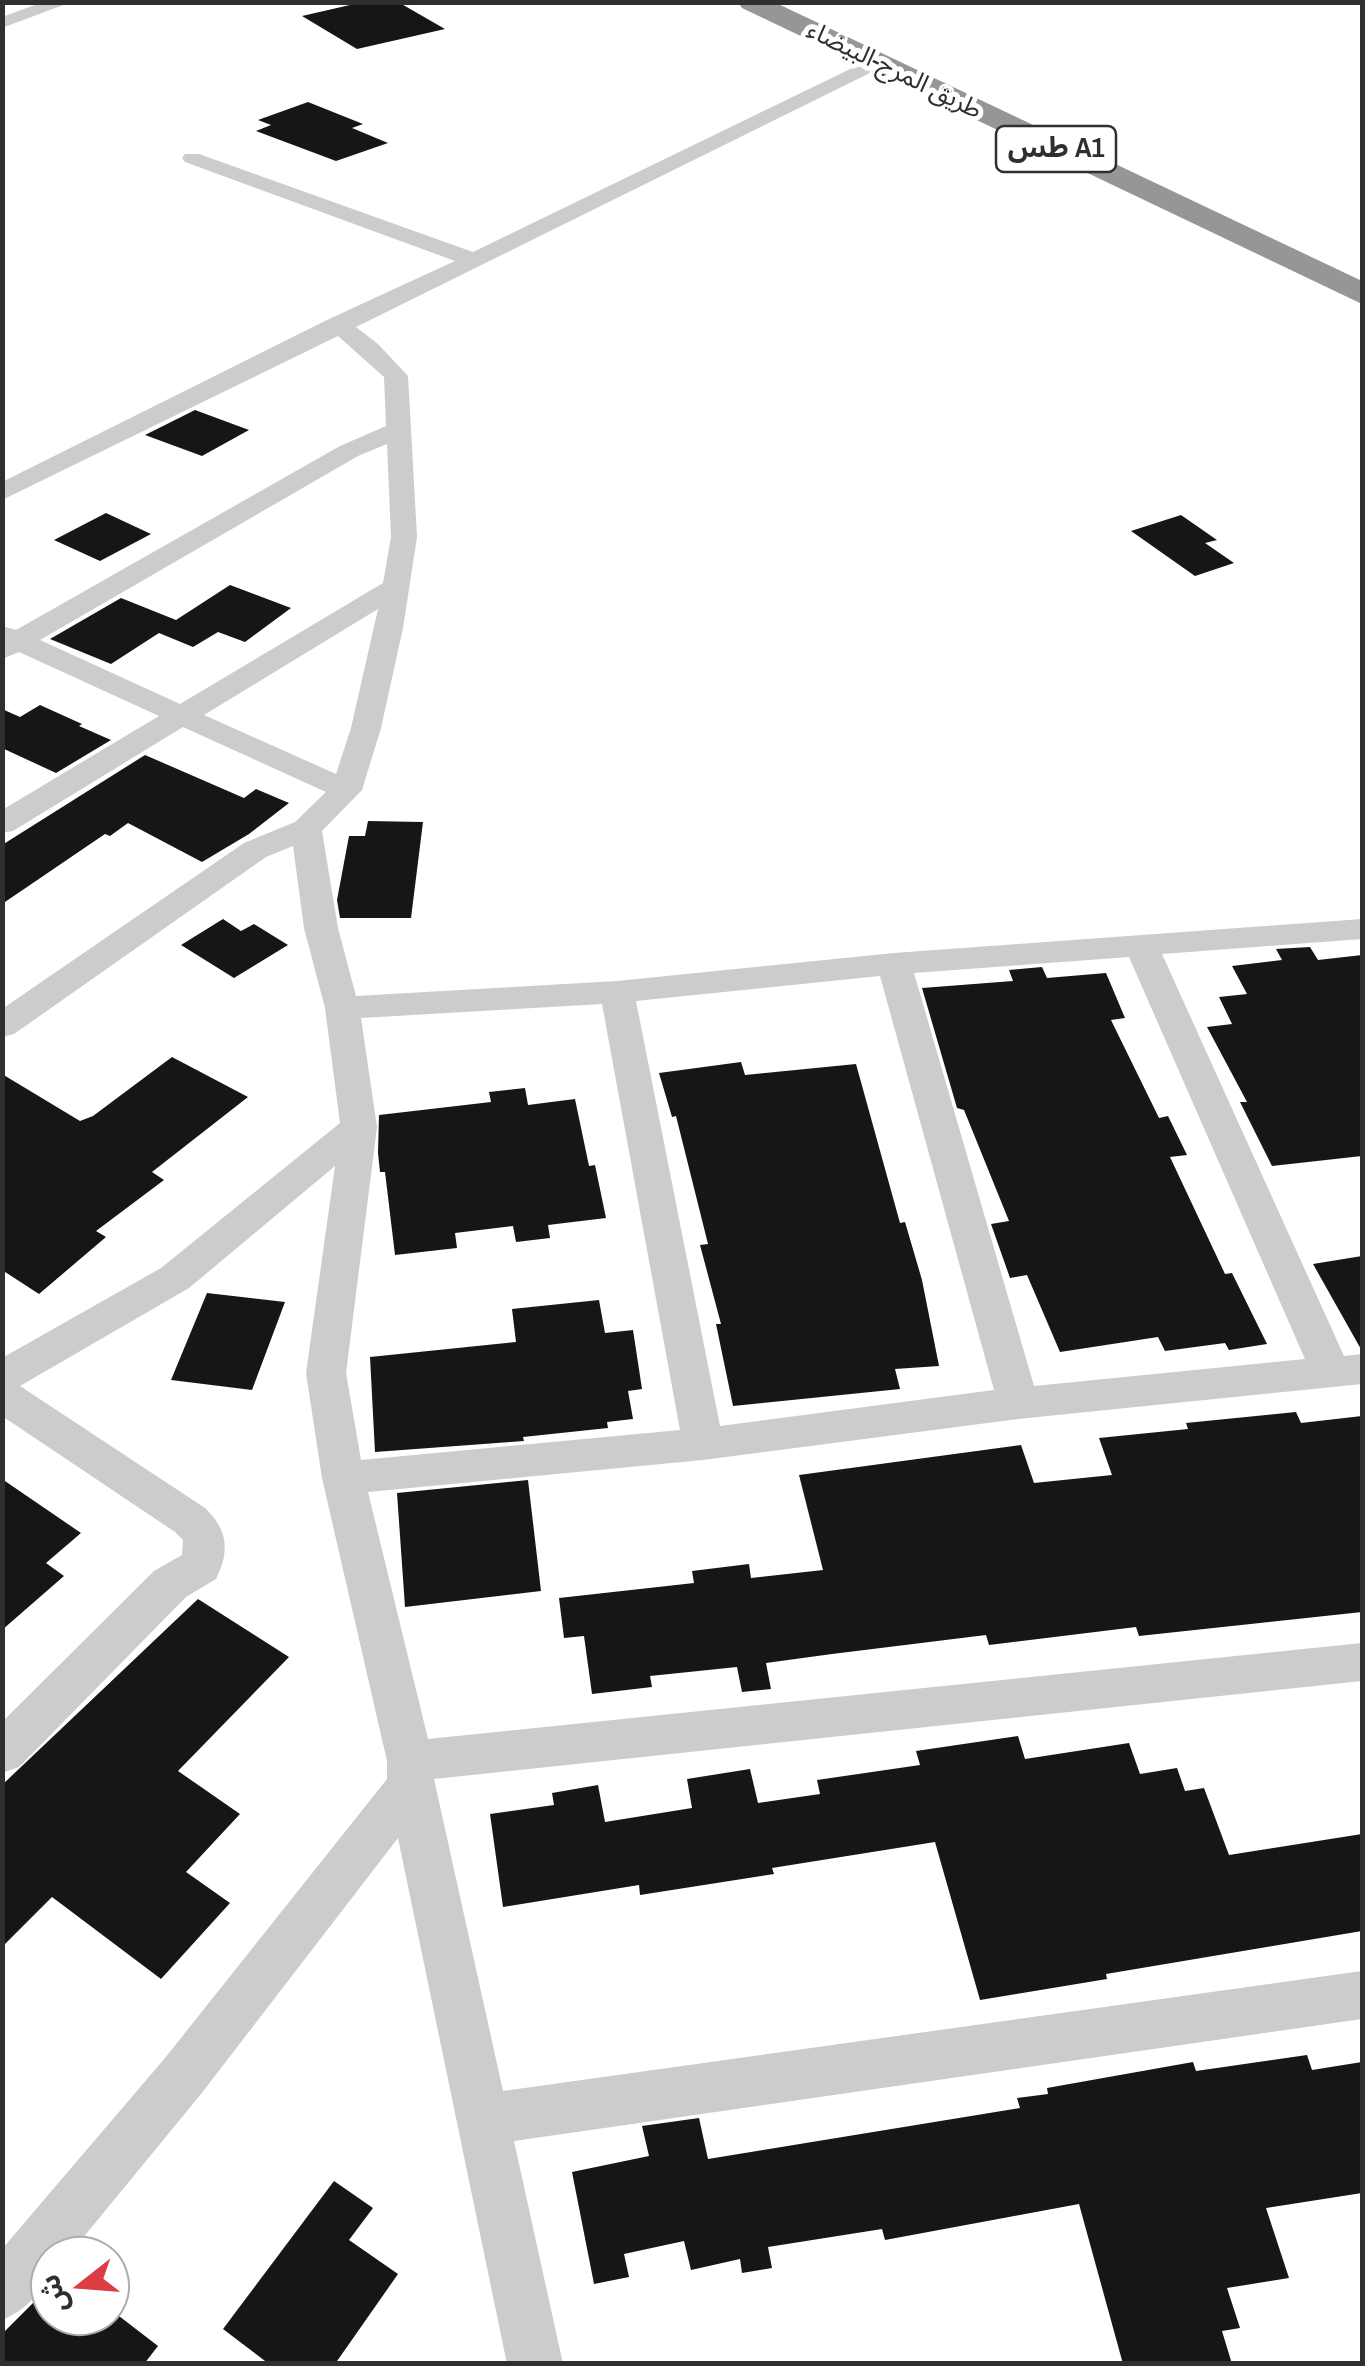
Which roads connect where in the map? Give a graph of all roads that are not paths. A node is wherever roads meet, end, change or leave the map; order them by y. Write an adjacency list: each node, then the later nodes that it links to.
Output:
1 (62, 2): 3 (street)
2 (751, 2): 4 (highway, طريق المرج-البيضاء / طس A1)
3 (2, 23)
4 (877, 62): 6 (street); 7 (highway, طريق المرج-البيضاء / طس A1)
5 (192, 158): 6 (street)
6 (472, 259): 8 (street)
7 (1362, 294)
8 (338, 324): 9 (street); 10 (street)
9 (400, 429): 11 (street); 12 (street)
10 (2, 492)
11 (395, 587): 13 (street); 14 (street)
12 (8, 642): 13 (street)
13 (180, 716): 14 (street); 15 (street)
14 (346, 790): 16 (street)
15 (2, 824)
16 (306, 829): 21 (street); 22 (street)
17 (1362, 930): 18 (street)
18 (1142, 947): 19 (street); 24 (street)
19 (894, 964): 20 (street); 27 (street)
20 (617, 992): 21 (street); 28 (street)
21 (342, 1008): 23 (street)
22 (2, 1026)
23 (358, 1127): 25 (street); 29 (street)
24 (1347, 1370): 27 (street)
25 (2, 1377)
26 (2, 1394): 31 (street)
27 (1018, 1403): 28 (street)
28 (703, 1444): 29 (street)
29 (343, 1478): 32 (street)
30 (1362, 1662): 32 (street)
31 (2, 1753)
32 (410, 1773): 34 (street); 35 (street)
33 (1362, 1995): 34 (street)
34 (483, 2120): 36 (street)
35 (2, 2292)
36 (535, 2364)

